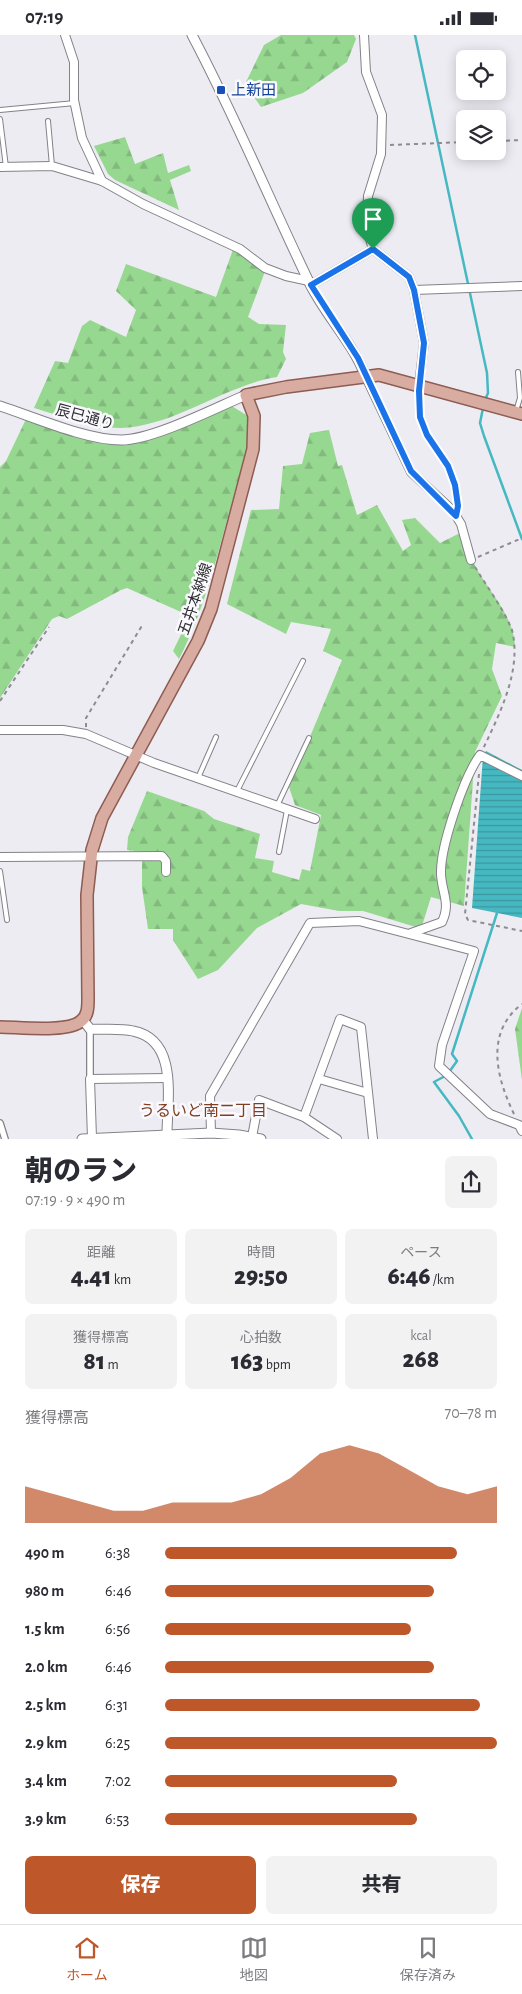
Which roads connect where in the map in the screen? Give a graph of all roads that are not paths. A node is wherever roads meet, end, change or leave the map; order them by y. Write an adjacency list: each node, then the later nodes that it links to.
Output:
1 (65, 35): 4 (street)
2 (192, 35): 12 (street)
3 (364, 35): 11 (street)
4 (75, 103): 5 (lane); 10 (street)
5 (0, 110)
6 (0, 119): 9 (lane)
7 (48, 121): 8 (lane)
8 (52, 166): 9 (street); 10 (street)
9 (3, 167)
10 (102, 181): 12 (street)
11 (373, 249): 12 (street); 14 (street)
12 (310, 283): 16 (street)
13 (522, 286): 14 (street)
14 (414, 290): 17 (street)
15 (518, 371): 20 (lane)
16 (365, 375): 17 (main road); 18 (main road); 21 (street)
17 (419, 386): 20 (main road); 21 (lane)
18 (246, 395): 19 (street, 辰巳通り); 27 (main road, 五井本納線)
19 (0, 406)
20 (519, 414)
21 (456, 516): 22 (street)
22 (471, 561)
23 (303, 661): 30 (lane)
24 (0, 730): 27 (street)
25 (216, 737): 29 (lane)
26 (308, 739): 31 (lane)
27 (137, 756): 29 (street); 35 (main road, 五井本納線)
28 (522, 776): 40 (street)
29 (198, 779): 30 (street)
30 (237, 791): 31 (street)
31 (277, 806): 32 (street)
32 (288, 810): 33 (street); 34 (lane)
33 (315, 819)
34 (279, 852)
35 (90, 856): 36 (street); 38 (street); 41 (main road, 五井本納線)
36 (0, 857)
37 (0, 871): 39 (lane)
38 (166, 872)
39 (7, 920)
40 (409, 934): 49 (street); 50 (street)
41 (87, 1025): 42 (main road); 43 (street); 44 (street)
42 (0, 1027)
43 (167, 1078): 44 (street); 51 (street)
44 (90, 1079): 52 (street)
45 (319, 1079): 46 (street); 46 (street); 47 (street)
46 (368, 1093): 57 (street)
47 (304, 1117): 53 (street); 56 (street)
48 (0, 1123): 54 (street)
49 (521, 1128)
50 (211, 1133): 51 (street); 53 (street)
51 (167, 1135): 52 (street)
52 (92, 1137): 55 (street)
53 (257, 1138)
54 (5, 1139)
55 (82, 1139)
56 (337, 1139)
57 (373, 1139)

